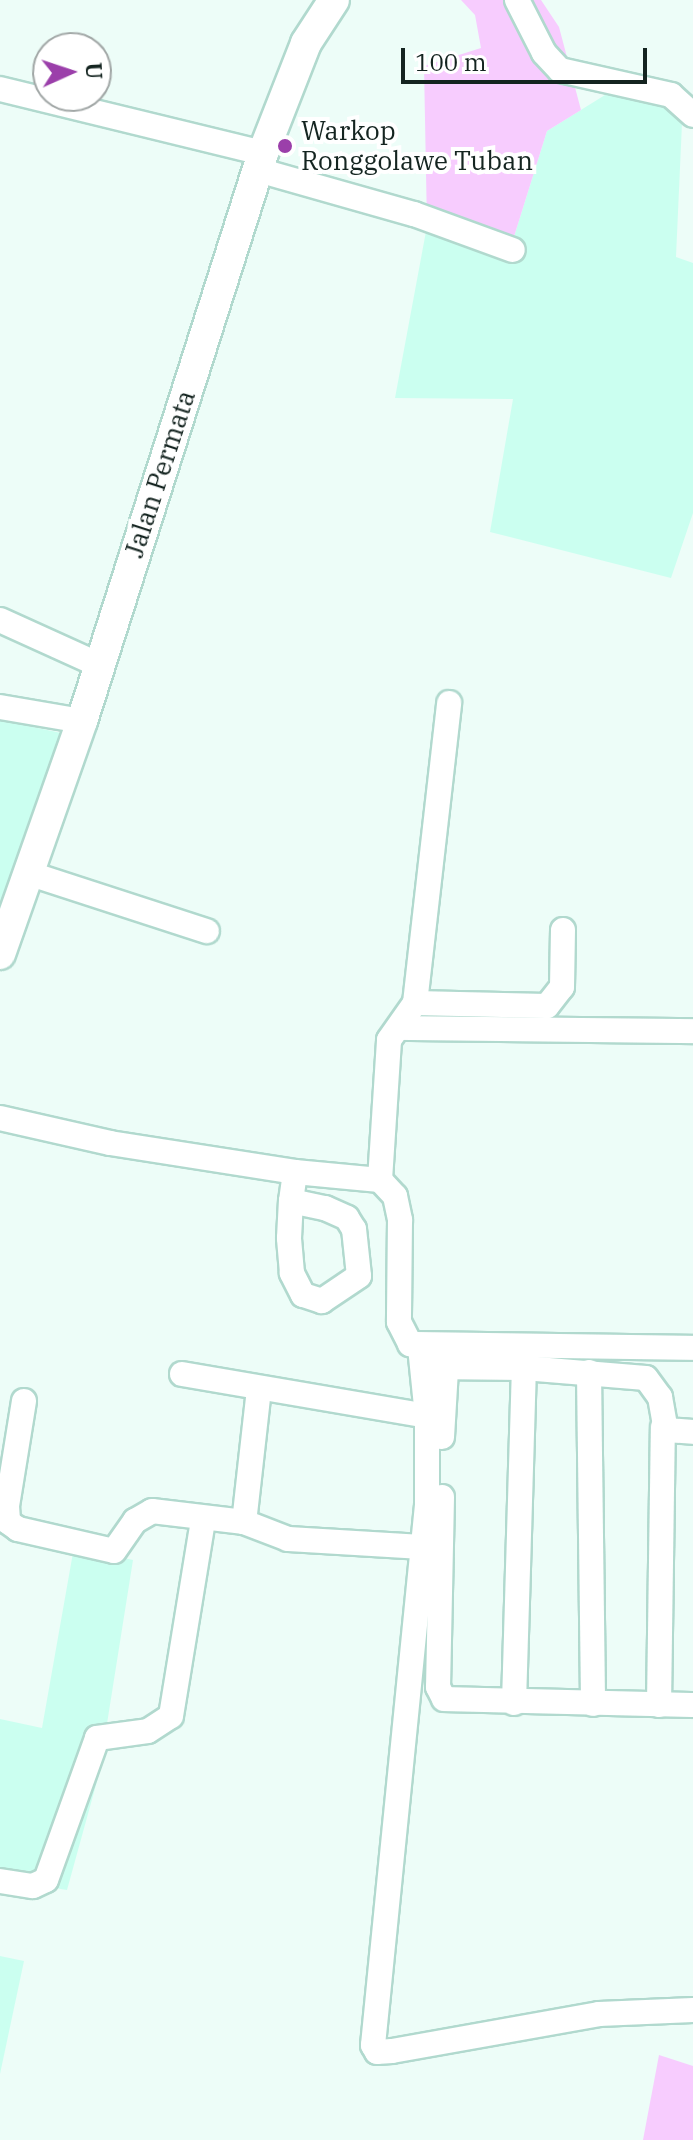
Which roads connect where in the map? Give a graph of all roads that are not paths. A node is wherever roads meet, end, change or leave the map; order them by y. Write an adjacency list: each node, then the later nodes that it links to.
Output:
1 (334, 0): 5 (main road, Jalan Permata)
2 (517, 0): 4 (street)
3 (0, 89): 5 (street)
4 (693, 115)
5 (261, 161): 6 (street); 8 (main road, Jalan Permata)
6 (513, 250)
7 (0, 620): 8 (street)
8 (99, 665): 11 (main road, Jalan Permata)
9 (449, 703): 16 (street)
10 (0, 707): 11 (street)
11 (82, 721): 12 (main road, Jalan Permata)
12 (28, 873): 14 (street); 15 (main road, Jalan Permata)
13 (563, 930): 16 (street)
14 (207, 931)
15 (0, 954)
16 (415, 1003): 17 (street)
17 (400, 1028): 18 (street); 21 (street)
18 (693, 1031)
19 (0, 1118): 20 (street)
20 (295, 1172): 21 (street); 22 (street)
21 (380, 1180): 24 (street)
22 (291, 1201)
23 (693, 1348): 24 (street)
24 (429, 1361): 25 (street); 30 (street); 36 (street)
25 (524, 1368): 26 (street); 36 (street)
26 (589, 1372): 31 (street); 37 (street)
27 (182, 1374): 28 (street)
28 (259, 1389): 30 (street); 34 (street)
29 (24, 1401): 33 (street)
30 (427, 1416): 35 (street)
31 (663, 1427): 32 (street); 38 (street)
32 (693, 1432)
33 (203, 1520): 34 (street); 40 (street)
34 (244, 1522): 35 (street)
35 (423, 1547): 41 (street)
36 (514, 1703): 37 (street)
37 (593, 1704): 38 (street)
38 (659, 1705): 39 (street)
39 (693, 1705)
40 (0, 1881)
41 (693, 2010)

